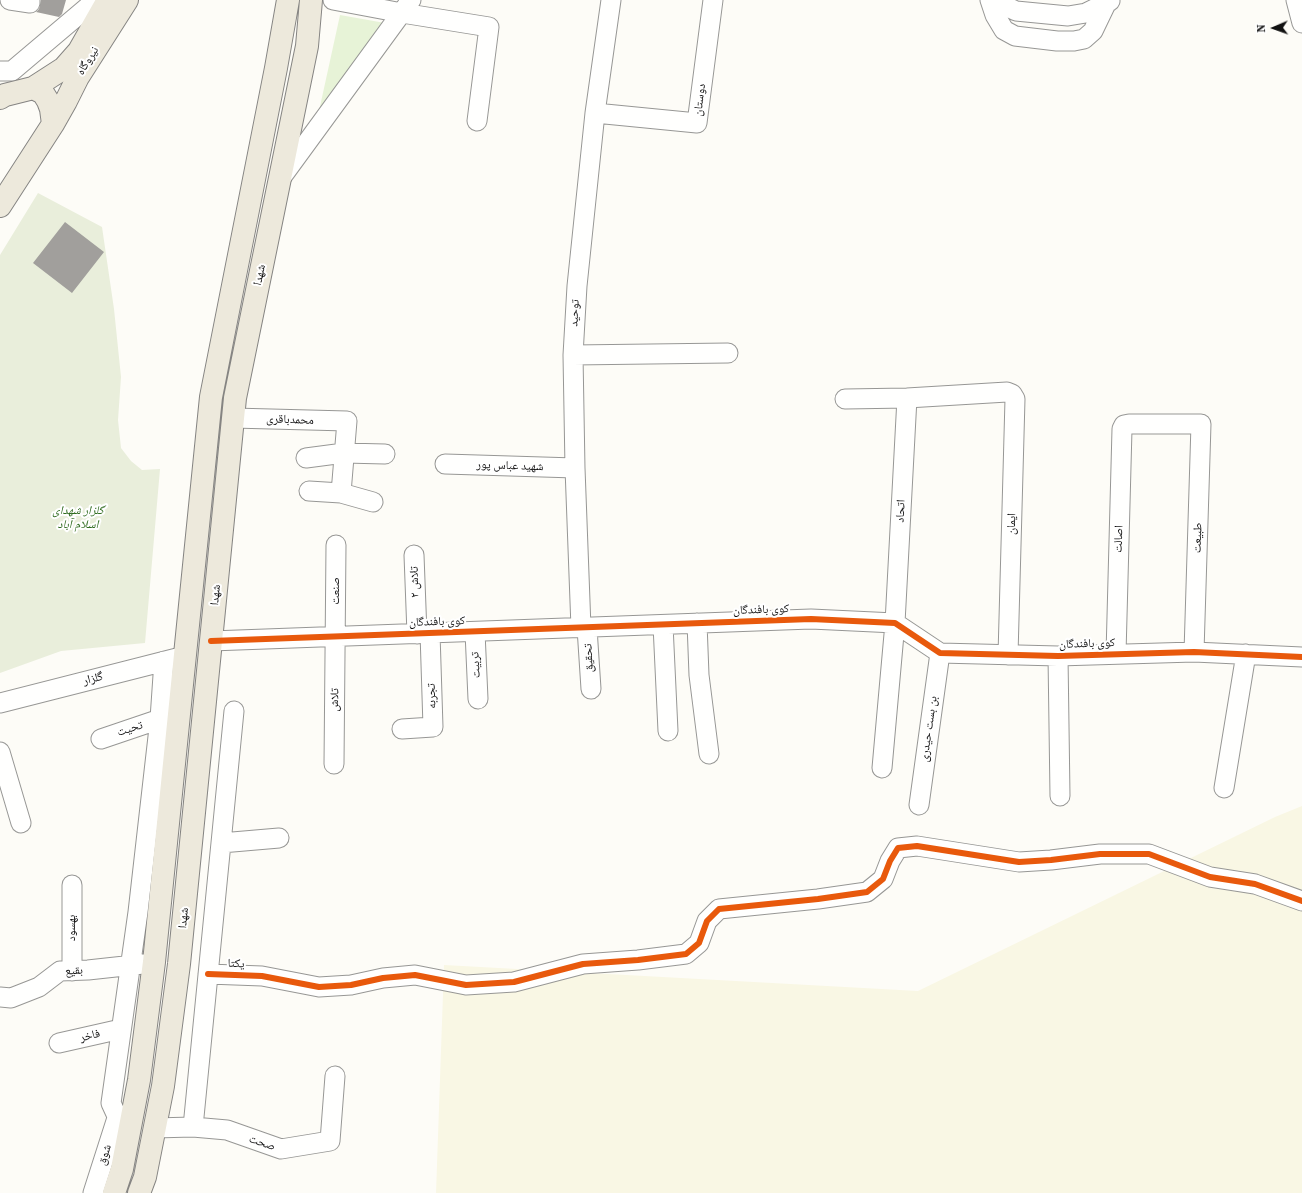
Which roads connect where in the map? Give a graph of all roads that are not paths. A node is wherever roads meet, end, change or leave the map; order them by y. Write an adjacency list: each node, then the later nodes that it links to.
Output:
1 (10, 0): 2 (street)
2 (30, 0)
3 (96, 0): 18 (street)
4 (108, 0): 20 (main road, نیروگاه)
5 (127, 0): 20 (main road, نیروگاه)
6 (288, 0): 17 (main road, شهدا)
7 (311, 0): 19 (main road, شهدا)
8 (333, 0): 15 (street)
9 (612, 0): 23 (street, توحید)
10 (712, 0): 23 (street, دوستان)
11 (990, 0): 14 (street)
12 (996, 0): 14 (street)
13 (1296, 0): 16 (street)
14 (1109, 2)
15 (407, 7): 24 (street); 26 (street)
16 (1302, 22)
17 (276, 68): 19 (main road); 57 (main road, شهدا)
18 (0, 71)
19 (302, 72): 26 (main road, شهدا)
20 (71, 73): 21 (main road, نیروگاه); 25 (main road, نیروگاه)
21 (33, 88): 22 (main road, نیروگاه); 25 (main road)
22 (2, 96)
23 (595, 113): 29 (street, توحید)
24 (477, 121)
25 (52, 124): 27 (main road, نیروگاه)
26 (280, 178): 32 (main road, شهدا)
27 (0, 206)
28 (728, 353): 29 (street)
29 (573, 355): 38 (street, توحید)
30 (907, 398): 31 (street); 45 (street, اتحاد); 56 (street, ایمان)
31 (845, 399)
32 (233, 418): 34 (street, محمدباقری); 51 (main road, شهدا)
33 (1201, 424): 52 (street, طبیعت); 54 (street, اصالت)
34 (344, 453): 35 (street); 36 (street); 40 (street)
35 (386, 454)
36 (306, 458)
37 (445, 464): 38 (street, شهید عباس پور)
38 (575, 468): 47 (street, توحید)
39 (309, 491): 40 (street)
40 (341, 493): 41 (street)
41 (373, 502)
42 (336, 545): 50 (street, صنعت)
43 (414, 555): 49 (street, تلاش ۲)
44 (697, 623): 45 (street, کوی بافندگان); 46 (street, کوی بافندگان); 70 (street)
45 (895, 623): 53 (street); 72 (street, اتحاد)
46 (663, 625): 47 (street, کوی بافندگان); 67 (street)
47 (584, 628): 48 (street, کوی بافندگان); 61 (street, تحقیق)
48 (475, 632): 49 (street, کوی بافندگان); 62 (street, تربیت)
49 (423, 634): 50 (street, کوی بافندگان); 66 (street, تجربه)
50 (336, 637): 51 (street, کوی بافندگان); 71 (street, تلاش)
51 (211, 642): 92 (main road, شهدا)
52 (1194, 652): 54 (street, کوی بافندگان); 55 (street, کوی بافندگان)
53 (940, 653): 56 (street, کوی بافندگان); 76 (street, بن بست حیدری)
54 (1116, 654): 58 (street, کوی بافندگان)
55 (1246, 654): 59 (street, کوی بافندگان); 74 (street)
56 (1008, 655): 58 (street, کوی بافندگان)
57 (186, 656): 60 (street, گلزار); 82 (main road, شهدا)
58 (1058, 656): 75 (street)
59 (1302, 657)
60 (164, 661): 63 (street, گلزار); 65 (street)
61 (591, 689)
62 (478, 699)
63 (0, 703)
64 (234, 711): 79 (street)
65 (160, 719): 68 (street, تحیت); 83 (street)
66 (402, 729)
67 (668, 731)
68 (101, 739)
69 (0, 752): 73 (street)
70 (709, 754)
71 (334, 764)
72 (882, 768)
73 (4, 778): 77 (street)
74 (1224, 788)
75 (1060, 796)
76 (919, 805)
77 (21, 823)
78 (279, 838): 79 (street)
79 (221, 842): 85 (street)
80 (72, 885): 84 (street, بهسود)
81 (1302, 901): 85 (street, یکتا)
82 (154, 962): 83 (street, بقیع); 93 (main road, شهدا)
83 (131, 966): 84 (street, بقیع); 87 (street)
84 (72, 971): 86 (street, بقیع)
85 (208, 974): 91 (street)
86 (0, 997)
87 (121, 1029): 88 (street, فاخر); 90 (street)
88 (59, 1043)
89 (335, 1076): 91 (street, صحت)
90 (117, 1118): 93 (street); 94 (street, شوق)
91 (193, 1127): 92 (street, صحت)
92 (154, 1128): 96 (main road, شهدا)
93 (128, 1140): 95 (main road, شهدا)
94 (93, 1193)
95 (114, 1193)
96 (139, 1193)

